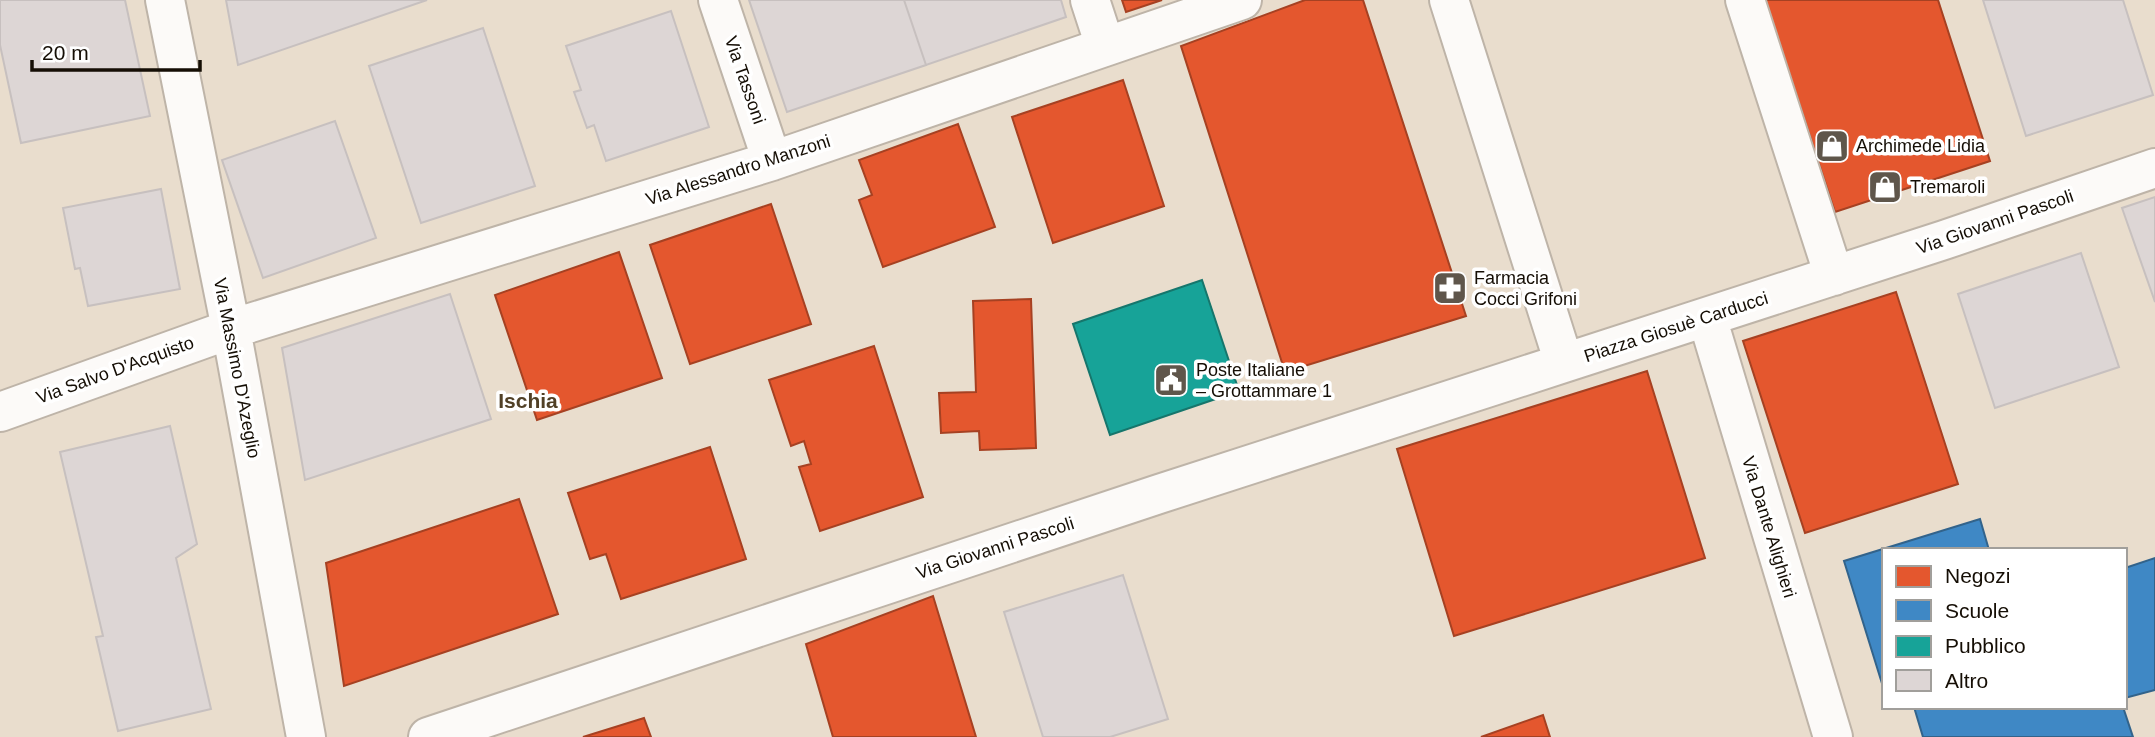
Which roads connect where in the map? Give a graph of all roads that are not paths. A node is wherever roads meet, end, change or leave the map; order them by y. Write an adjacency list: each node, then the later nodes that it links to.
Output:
1 (165, 0): 12 (street, Via Massimo D'Azeglio)
2 (718, 0): 8 (street, Via Tassoni)
3 (1090, 0): 7 (street)
4 (1242, 0): 7 (street, Via Alessandro Manzoni)
5 (1450, 0): 13 (street, Piazza Giosuè Carducci)
6 (1745, 0): 10 (street)
7 (1105, 46): 8 (street, Via Alessandro Manzoni)
8 (772, 161): 12 (street, Via Alessandro Manzoni)
9 (2155, 168): 10 (street, Via Giovanni Pascoli)
10 (1834, 276): 11 (street, Piazza Giosuè Carducci)
11 (1707, 317): 13 (street, Piazza Giosuè Carducci); 17 (street, Via Dante Alighieri)
12 (231, 329): 14 (street, Via Salvo D'Acquisto); 15 (street, Via Massimo D'Azeglio)
13 (1564, 363): 16 (street, Via Giovanni Pascoli)
14 (0, 412)
15 (306, 737)
16 (428, 737)
17 (1833, 737)

